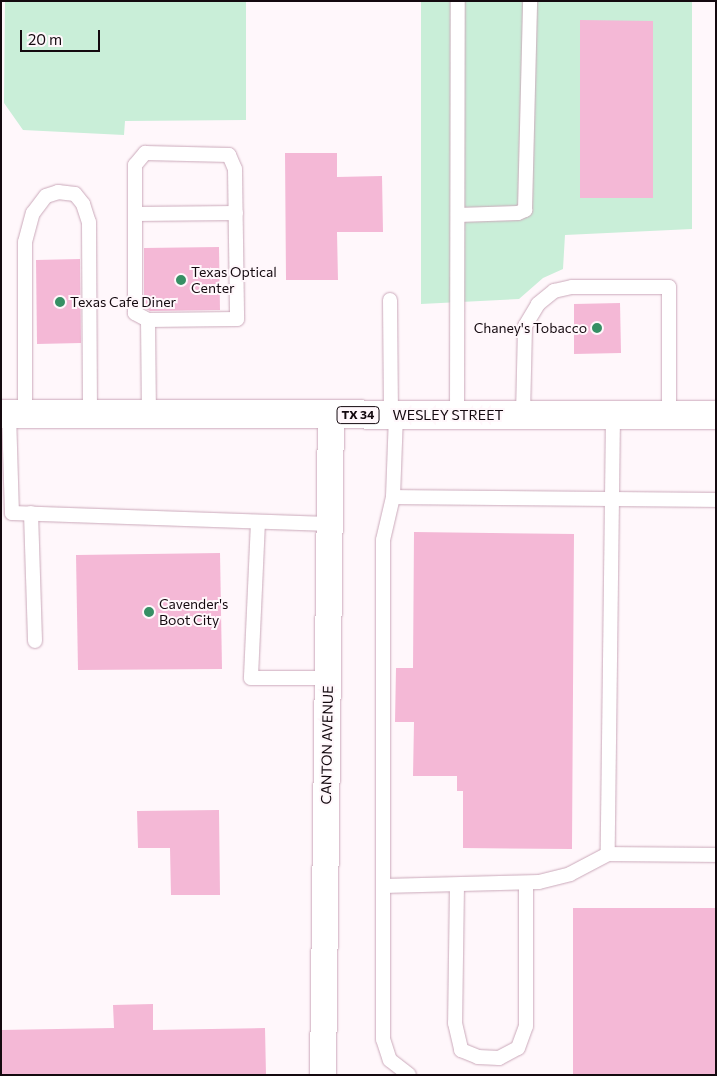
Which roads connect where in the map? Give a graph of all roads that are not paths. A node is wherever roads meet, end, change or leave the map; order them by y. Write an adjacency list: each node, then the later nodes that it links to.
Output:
1 (458, 1): 5 (lane)
2 (530, 1): 5 (lane)
3 (236, 213): 4 (lane); 4 (lane); 7 (lane)
4 (135, 214): 7 (lane)
5 (458, 215): 13 (lane)
6 (390, 300): 12 (lane)
7 (148, 320): 10 (lane)
8 (11, 414): 9 (main road, WESLEY STREET / TX 34); 9 (lane); 21 (lane)
9 (90, 414): 10 (main road, WESLEY STREET / TX 34)
10 (149, 415): 11 (main road, WESLEY STREET / TX 34)
11 (331, 415): 12 (main road, WESLEY STREET / TX 34); 24 (street, CANTON AVENUE)
12 (393, 415): 13 (main road, WESLEY STREET / TX 34); 18 (lane)
13 (457, 415): 14 (main road, WESLEY STREET / TX 34)
14 (523, 415): 15 (main road, WESLEY STREET / TX 34); 16 (lane)
15 (613, 415): 16 (main road, WESLEY STREET / TX 34); 19 (lane)
16 (669, 415): 17 (main road, WESLEY STREET / TX 34)
17 (716, 415)
18 (393, 497): 19 (lane); 31 (lane)
19 (612, 499): 20 (lane); 27 (lane)
20 (716, 500)
21 (6, 511): 22 (lane)
22 (31, 513): 23 (lane); 25 (lane)
23 (258, 522): 24 (lane); 26 (lane)
24 (329, 524): 26 (street, CANTON AVENUE)
25 (35, 641)
26 (328, 678): 32 (street, CANTON AVENUE)
27 (608, 854): 28 (lane); 29 (lane)
28 (716, 855)
29 (526, 882): 30 (lane); 30 (lane)
30 (457, 885): 31 (lane)
31 (383, 886): 33 (lane)
32 (323, 1075)
33 (410, 1075)

